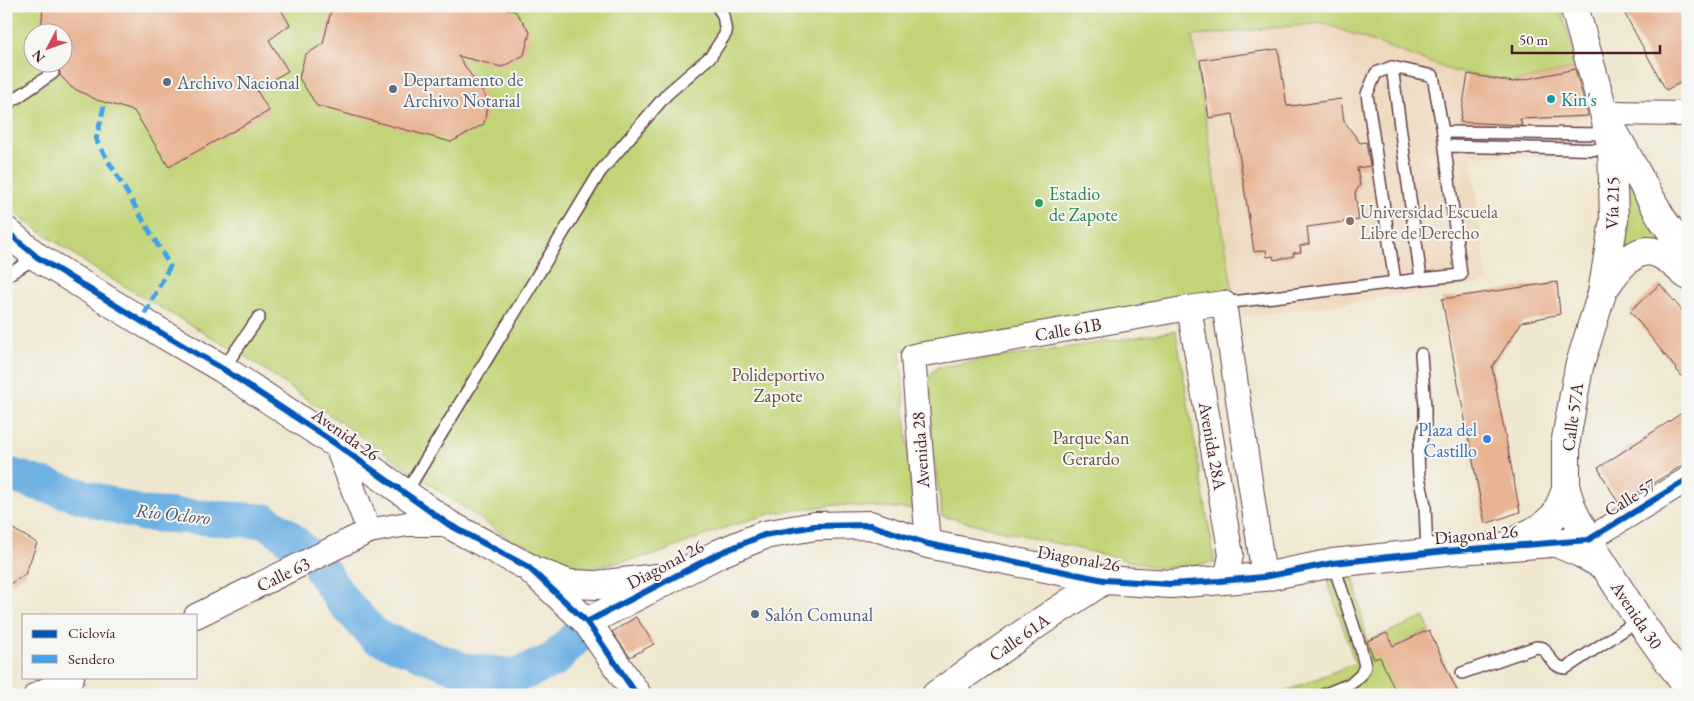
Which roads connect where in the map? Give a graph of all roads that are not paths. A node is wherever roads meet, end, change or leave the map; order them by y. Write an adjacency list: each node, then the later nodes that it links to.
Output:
1 (717, 6): 27 (lane)
2 (1574, 6): 8 (street, Vía 215)
3 (1392, 67): 7 (lane); 15 (lane); 16 (lane)
4 (53, 73): 5 (lane)
5 (6, 105)
6 (1688, 114): 8 (street)
7 (1443, 132): 8 (lane); 9 (lane)
8 (1608, 132): 9 (lane); 11 (street, Vía 215); 17 (street, Vía 215)
9 (1444, 146): 15 (lane)
10 (6, 231): 12 (street, Avenida 26)
11 (1688, 255)
12 (37, 257): 13 (lane); 23 (street, Avenida 26)
13 (6, 276)
14 (1688, 276): 17 (street)
15 (1420, 279): 16 (lane)
16 (1395, 282): 18 (lane)
17 (1602, 293): 26 (street, Calle 57A)
18 (1224, 303): 19 (street, Calle 61B); 40 (street, Avenida 28A)
19 (1189, 308): 22 (street, Calle 61B); 42 (street, Avenida 28A)
20 (259, 317): 23 (lane)
21 (1420, 354): 34 (lane)
22 (913, 356): 32 (street, Avenida 28)
23 (223, 369): 24 (street, Avenida 26)
24 (336, 444): 27 (street, Avenida 26); 29 (street)
25 (1688, 479): 30 (street, Calle 57)
26 (1566, 490): 30 (street, Calle 57A); 33 (street, Diagonal 26)
27 (406, 494): 28 (street, Avenida 26)
28 (448, 524): 29 (street, Calle 63); 37 (street, Avenida 26)
29 (369, 531): 43 (street, Calle 63)
30 (1588, 540): 31 (street, Diagonal 26); 36 (street, Avenida 30)
31 (1554, 542): 33 (street, Diagonal 26); 36 (street)
32 (928, 544): 38 (street, Diagonal 26); 39 (street, Diagonal 26)
33 (1508, 545): 34 (street, Diagonal 26)
34 (1427, 553): 35 (street, Diagonal 26)
35 (1333, 564): 40 (street, Diagonal 26); 53 (lane)
36 (1605, 566): 44 (street, Avenida 30)
37 (528, 567): 39 (street, Diagonal 26); 45 (street, Avenida 26)
38 (1044, 568): 41 (street, Diagonal 26); 46 (street)
39 (679, 574): 45 (street, Diagonal 26)
40 (1264, 577): 42 (street, Diagonal 26)
41 (1104, 580): 42 (street, Diagonal 26); 46 (street, Calle 61A)
42 (1218, 581)
43 (198, 615)
44 (1639, 620): 47 (lane); 49 (street, Avenida 30)
45 (587, 622): 51 (street, Avenida 26)
46 (1031, 628): 52 (street, Calle 61A)
47 (1462, 673)
48 (70, 678): 50 (street)
49 (1688, 688)
50 (36, 695)
51 (637, 695)
52 (936, 695)
53 (1323, 695)

